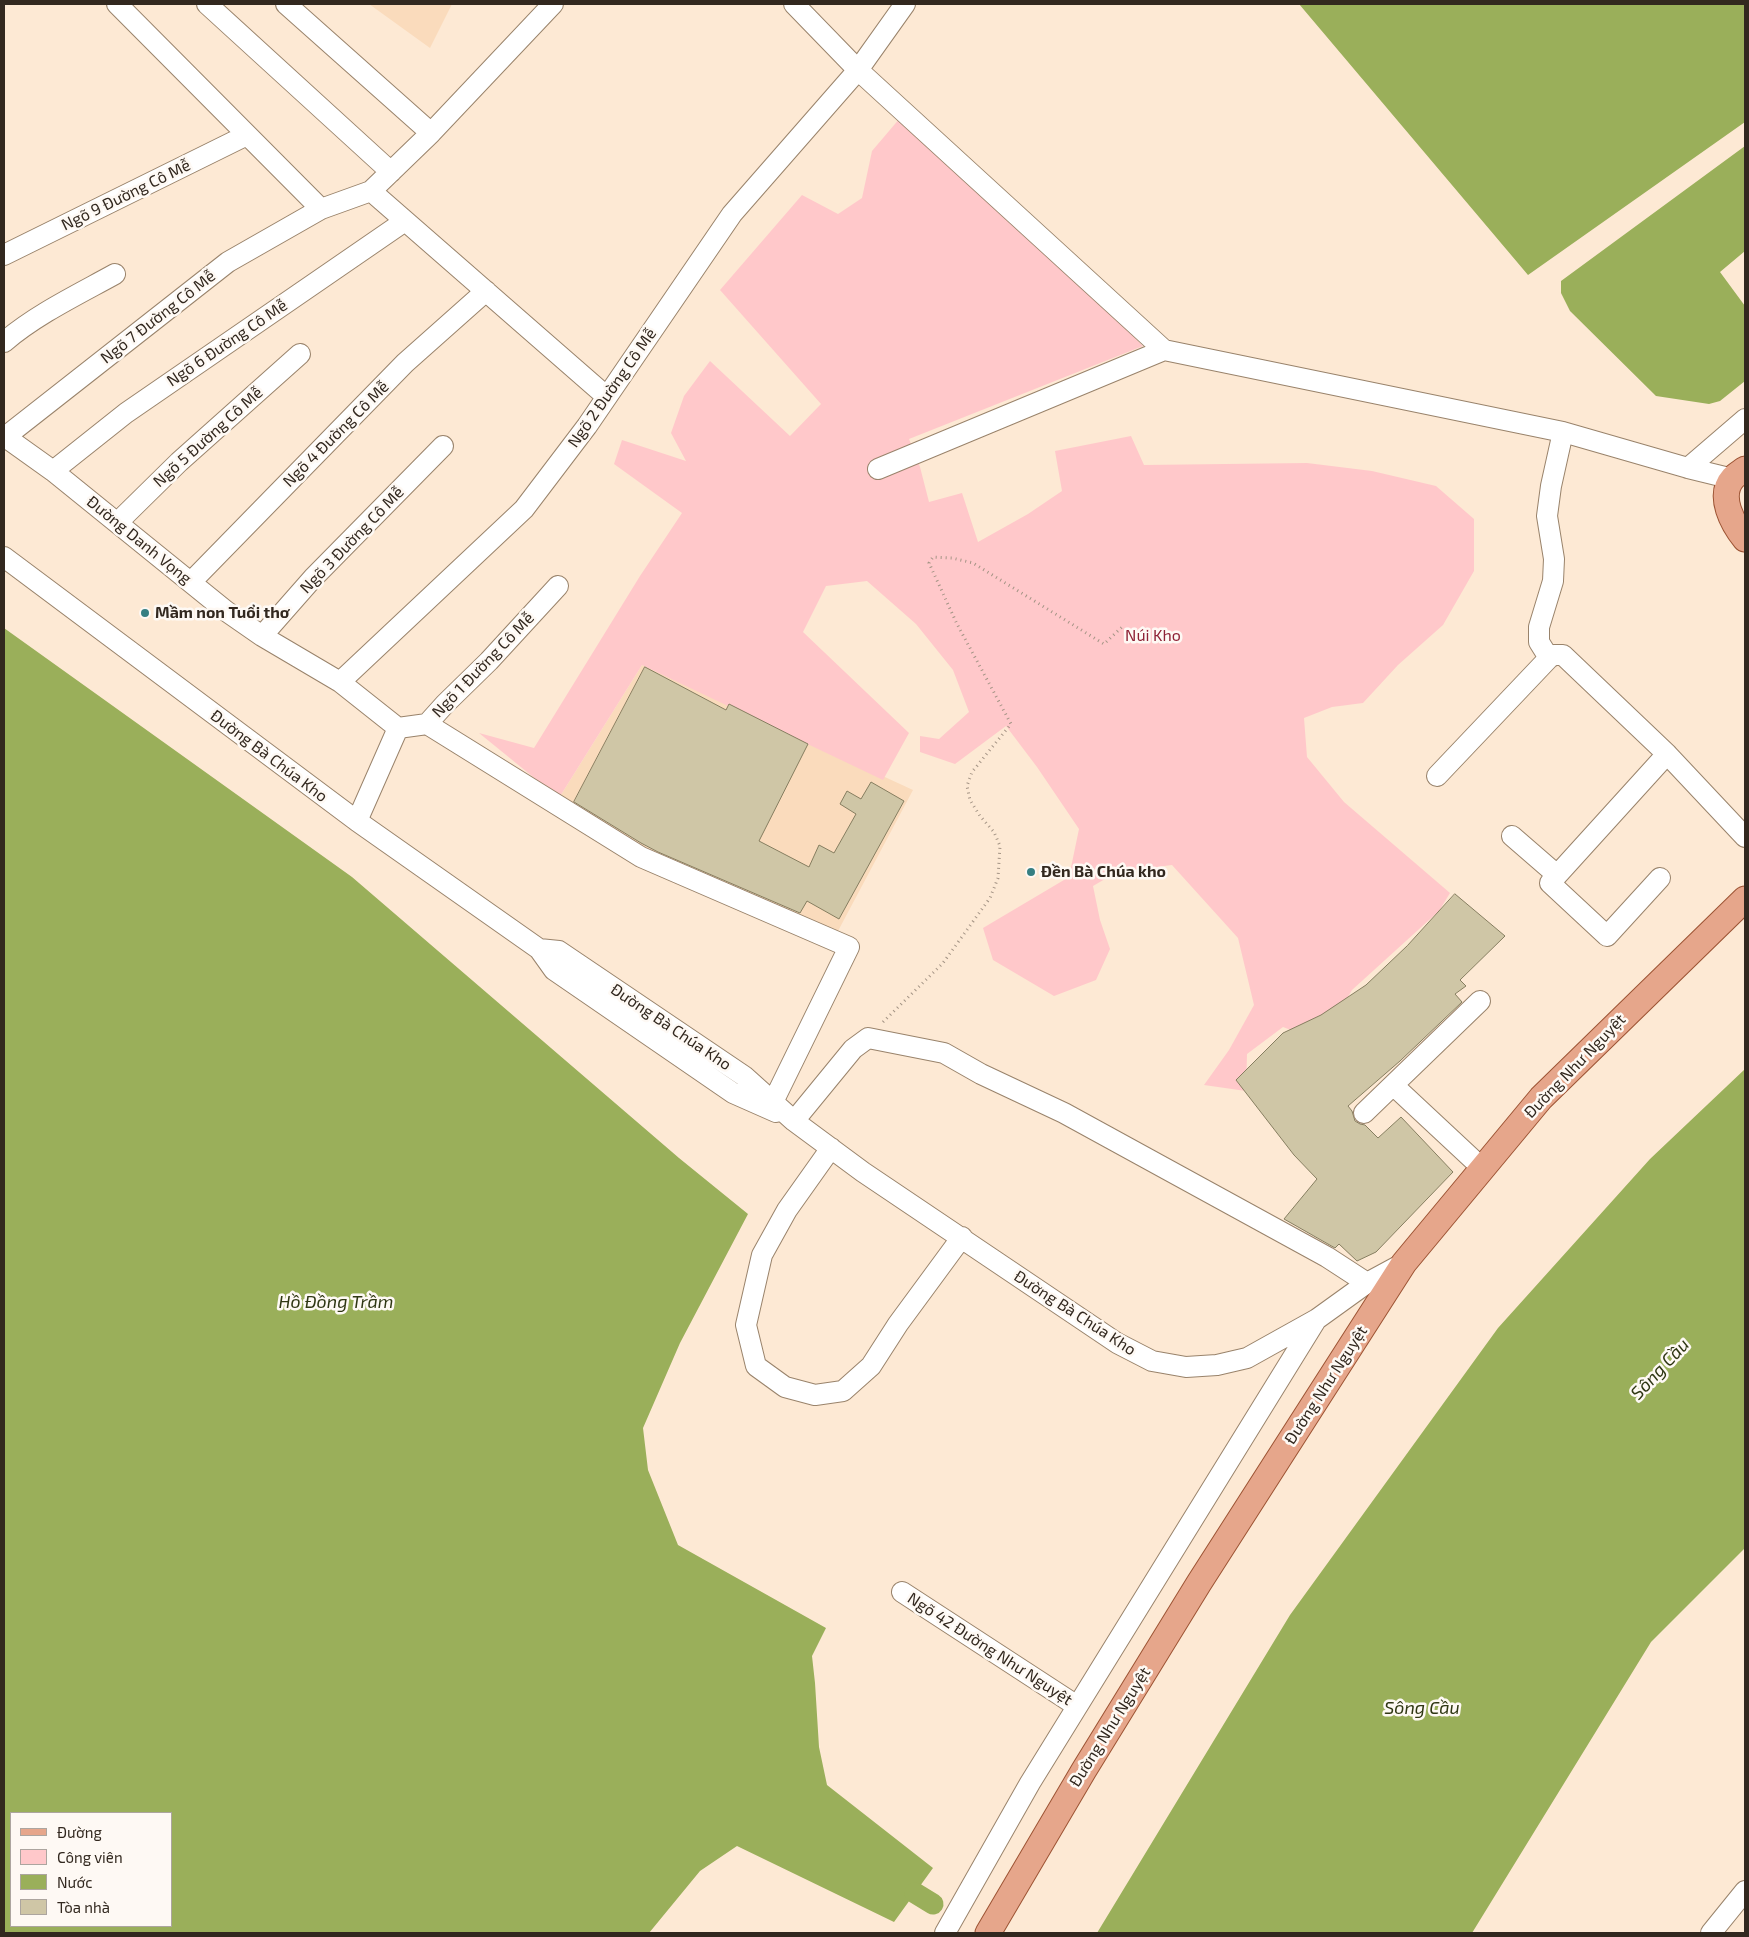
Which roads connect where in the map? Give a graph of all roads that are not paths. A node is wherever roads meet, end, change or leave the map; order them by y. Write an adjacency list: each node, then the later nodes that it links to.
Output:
1 (117, 4): 9 (street)
2 (207, 4): 10 (street)
3 (286, 4): 8 (street)
4 (553, 4): 8 (street)
5 (794, 4): 7 (street)
6 (906, 4): 7 (street, Ngõ 2 Đường Cô Mễ)
7 (858, 70): 18 (street); 20 (street, Ngõ 2 Đường Cô Mễ)
8 (431, 133): 10 (street)
9 (247, 135): 12 (street); 14 (street, Ngõ 9 Đường Cô Mễ)
10 (391, 172): 11 (street)
11 (371, 191): 12 (street, Ngõ 7 Đường Cô Mễ); 13 (street)
12 (321, 209): 23 (street, Ngõ 7 Đường Cô Mễ)
13 (405, 221): 16 (street); 27 (street, Ngõ 6 Đường Cô Mễ)
14 (4, 255)
15 (115, 274): 17 (street)
16 (486, 291): 20 (street); 32 (street, Ngõ 4 Đường Cô Mễ)
17 (4, 342)
18 (1164, 350): 22 (street); 26 (street)
19 (300, 354): 29 (street, Ngõ 5 Đường Cô Mễ)
20 (607, 397): 36 (street, Ngõ 2 Đường Cô Mễ)
21 (1745, 419): 25 (street)
22 (1563, 432): 25 (street); 35 (street)
23 (4, 437): 27 (street, Đường Danh Vọng)
24 (443, 446): 34 (street, Ngõ 3 Đường Cô Mễ)
25 (1688, 468): 28 (street)
26 (878, 469)
27 (54, 471): 29 (street, Đường Danh Vọng)
28 (1739, 474): 30 (main road)
29 (118, 522): 32 (street, Đường Danh Vọng)
30 (1745, 539)
31 (4, 558): 41 (street, Đường Bà Chúa Kho)
32 (191, 582): 34 (street, Đường Danh Vọng)
33 (558, 586): 37 (street, Ngõ 1 Đường Cô Mễ)
34 (262, 636): 36 (street, Đường Danh Vọng)
35 (1549, 658): 39 (street); 40 (street)
36 (340, 682): 38 (street, Đường Danh Vọng)
37 (427, 724): 38 (street, Ngõ 1 Đường Cô Mễ); 50 (street)
38 (398, 728): 41 (street)
39 (1667, 754): 43 (street); 44 (street)
40 (1438, 776)
41 (357, 821): 47 (street, Đường Bà Chúa Kho)
42 (1512, 836): 44 (street)
43 (1745, 837)
44 (1557, 875): 45 (street)
45 (1660, 878)
46 (1745, 899): 54 (main road, Đường Như Nguyệt)
47 (539, 949): 50 (street, Đường Bà Chúa Kho); 52 (street, Đường Bà Chúa Kho)
48 (1480, 1001): 49 (street)
49 (1393, 1085): 51 (street); 54 (street)
50 (773, 1102): 52 (street, Đường Bà Chúa Kho)
51 (1364, 1113)
52 (794, 1121): 53 (street, Đường Bà Chúa Kho); 57 (street)
53 (831, 1148): 55 (street, Đường Bà Chúa Kho); 55 (street)
54 (1482, 1168): 56 (main road, Đường Như Nguyệt)
55 (962, 1237): 58 (street, Đường Bà Chúa Kho)
56 (1404, 1263): 57 (street, Đường Bà Chúa Kho); 63 (main road, Đường Như Nguyệt)
57 (1367, 1283): 58 (street, Đường Bà Chúa Kho)
58 (1317, 1319): 60 (street)
59 (902, 1592): 60 (street, Ngõ 42 Đường Như Nguyệt)
60 (1077, 1706): 62 (street)
61 (1745, 1891): 64 (street)
62 (945, 1933)
63 (988, 1933)
64 (1711, 1933)

